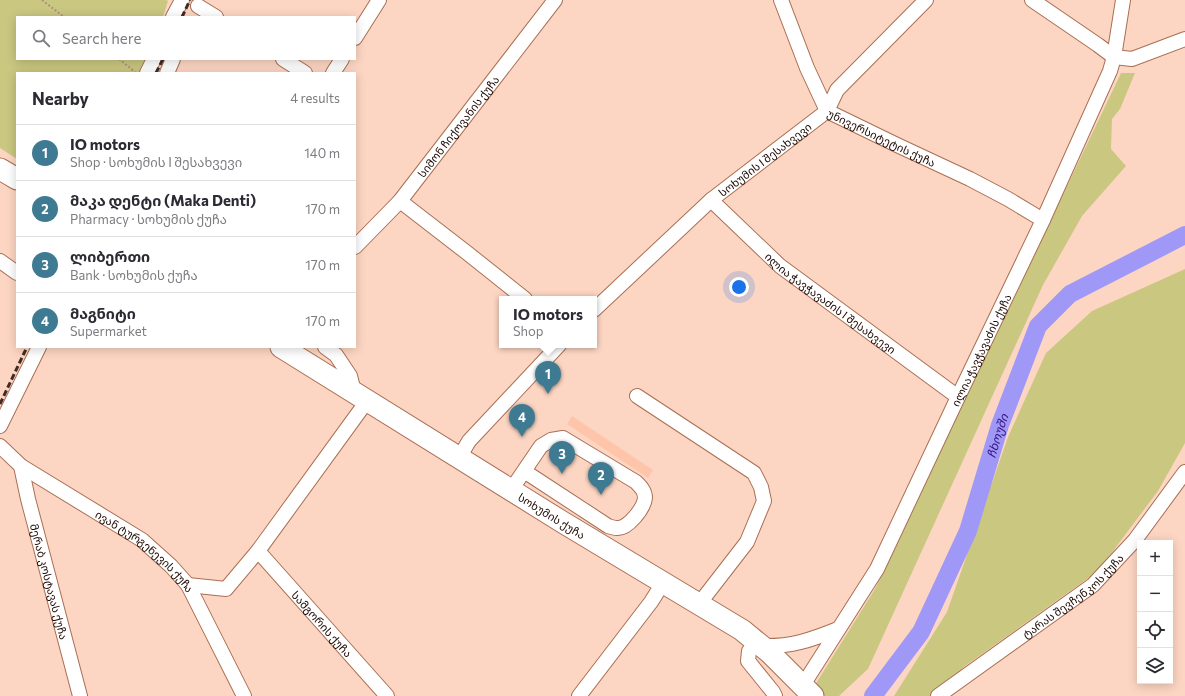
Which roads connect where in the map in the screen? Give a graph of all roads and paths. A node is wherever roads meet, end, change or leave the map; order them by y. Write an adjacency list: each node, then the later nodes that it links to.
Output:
1 (42, 0): 10 (path)
2 (182, 0): 11 (street)
3 (379, 0): 13 (street)
4 (555, 0): 30 (street, სიმონ ჩიქოვანის ქუჩა)
5 (781, 0): 26 (street, უნივერსიტეტის ქუჩა)
6 (926, 0): 26 (street, სოხუმის I შესახვევი)
7 (1032, 0): 15 (street)
8 (1123, 0): 15 (street, ილია ჭავჭავაძის ქუჩა)
9 (197, 8): 12 (street)
10 (63, 16)
11 (174, 16)
12 (214, 16)
13 (356, 36)
14 (1185, 39): 15 (street)
15 (1114, 57): 31 (street, ილია ჭავჭავაძის ქუჩა)
16 (120, 60): 21 (path)
17 (154, 60): 22 (street)
18 (173, 60): 23 (street)
19 (285, 60): 24 (street)
20 (341, 60): 25 (street)
21 (136, 72)
22 (148, 72)
23 (167, 72)
24 (303, 72)
25 (334, 72)
26 (827, 111): 29 (street, სოხუმის I შესახვევი); 31 (street, უნივერსიტეტის ქუჩა)
27 (0, 168): 28 (highway)
28 (16, 178)
29 (711, 200): 36 (street, სოხუმის I შესახვევი); 43 (street, ილია ჭავჭავაძის I შესახვევი)
30 (400, 201): 32 (street, სიმონ ჩიქოვანის ქუჩა); 35 (street)
31 (1043, 220): 43 (street, ილია ჭავჭავაძის ქუჩა)
32 (356, 246)
33 (0, 261): 34 (street)
34 (16, 272)
35 (520, 296)
36 (597, 307)
37 (39, 348): 44 (street)
38 (283, 348): 41 (highway, სოხუმის ქუჩა)
39 (326, 348): 41 (street)
40 (556, 348): 46 (street)
41 (361, 396): 46 (highway, სოხუმის ქუჩა); 51 (street)
42 (637, 396): 54 (street)
43 (958, 397): 55 (street, ილია ჭავჭავაძის ქუჩა)
44 (0, 426)
45 (0, 446): 47 (street, ივან ტურგენევის ქუჩა)
46 (459, 458): 50 (highway, სოხუმის ქუჩა)
47 (21, 466): 53 (street, ივან ტურგენევის ქუჩა); 58 (street, მერაბ კოსტავას ქუჩა)
48 (524, 471): 48 (street); 50 (street)
49 (1185, 472): 63 (street, ტარას შევჩენკოს ქუჩა)
50 (511, 490): 52 (highway, სოხუმის ქუჩა)
51 (258, 551): 53 (street); 60 (street, სამგორის ქუჩა)
52 (663, 583): 54 (highway, სოხუმის ქუჩა); 61 (street)
53 (188, 585): 59 (street, ივან ტურგენევის ქუჩა)
54 (699, 604): 56 (highway, სოხუმის ქუჩა)
55 (838, 629): 56 (street); 57 (street, ილია ჭავჭავაძის ქუჩა)
56 (759, 644): 57 (highway, სოხუმის ქუჩა); 62 (street)
57 (808, 691)
58 (80, 696)
59 (244, 696)
60 (386, 696)
61 (579, 696)
62 (775, 696)
63 (938, 696)

